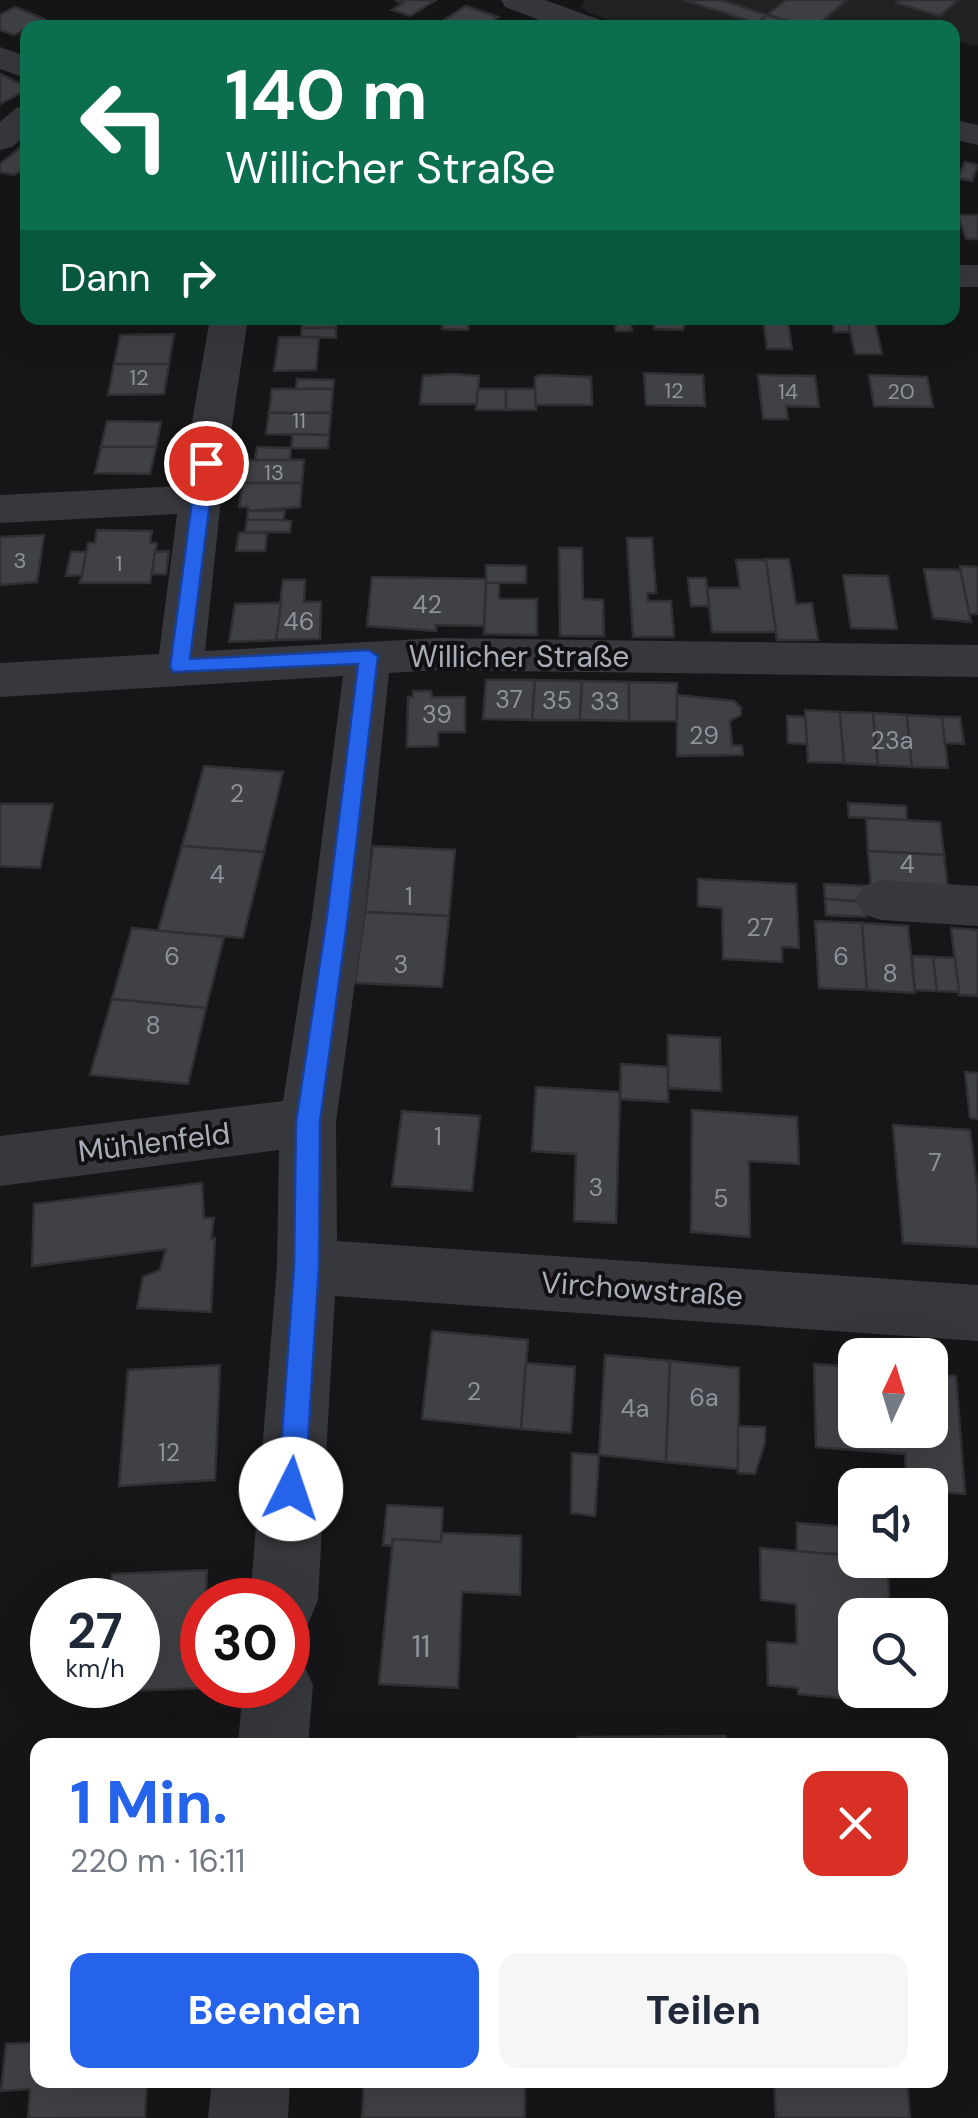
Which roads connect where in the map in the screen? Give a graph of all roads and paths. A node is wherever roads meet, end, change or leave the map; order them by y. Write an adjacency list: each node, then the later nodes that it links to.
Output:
1 (516, 0): 2 (street)
2 (546, 13)
3 (20, 122): 4 (street)
4 (0, 140)
5 (228, 325): 6 (street)
6 (200, 499): 7 (street); 10 (street)
7 (0, 510)
8 (368, 656): 9 (street, Willicher Straße); 10 (street, Willicher Straße); 14 (street)
9 (978, 661)
10 (180, 667): 11 (street, Willicher Straße)
11 (0, 680)
12 (881, 900): 13 (street)
13 (978, 906)
14 (308, 1122): 15 (street, Mühlenfeld); 16 (street)
15 (0, 1160)
16 (306, 1266): 17 (street, Virchowstraße); 18 (street)
17 (978, 1313)
18 (285, 1578)
19 (276, 1708): 20 (street)
20 (274, 1738)
21 (250, 2088): 22 (street)
22 (248, 2118)

